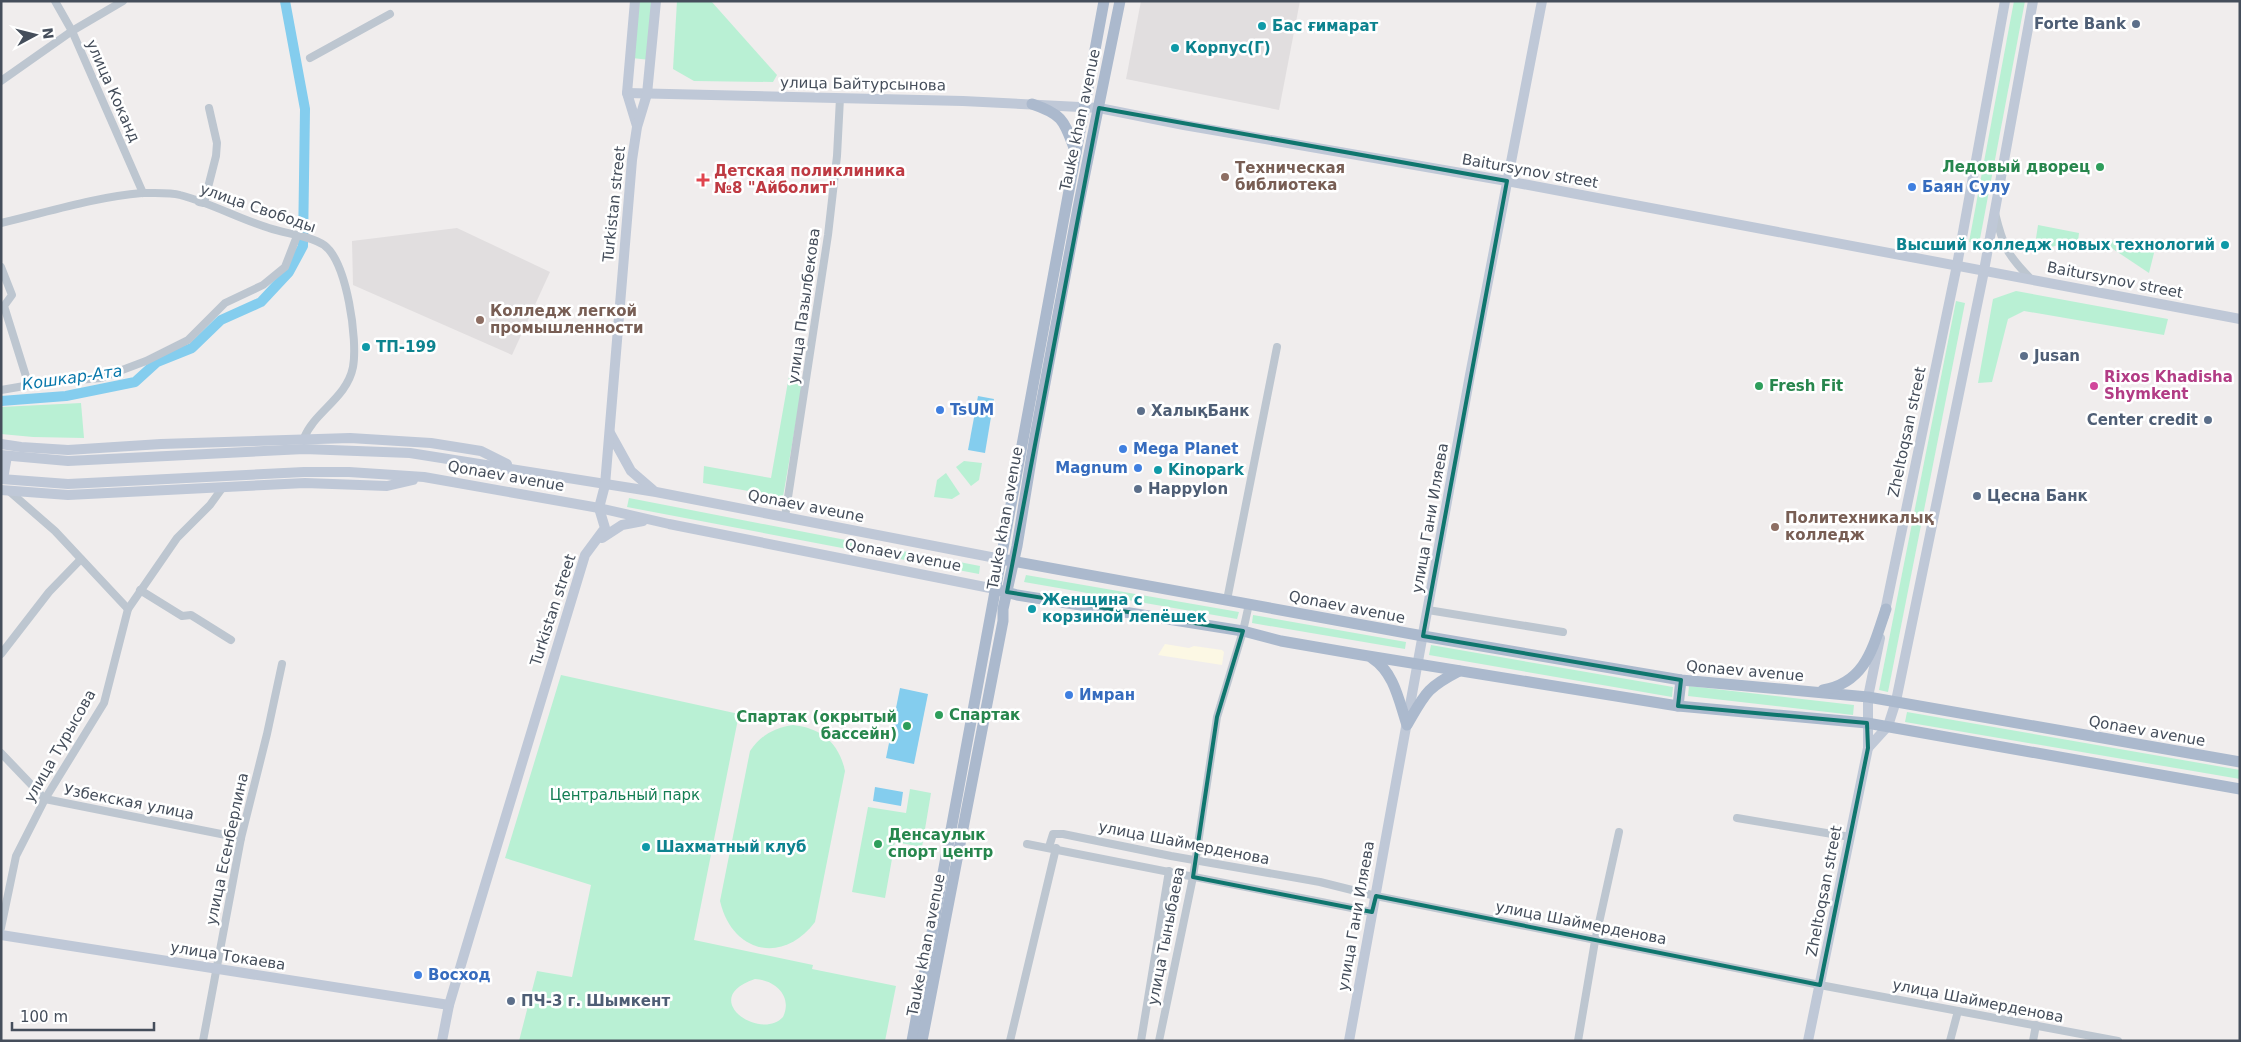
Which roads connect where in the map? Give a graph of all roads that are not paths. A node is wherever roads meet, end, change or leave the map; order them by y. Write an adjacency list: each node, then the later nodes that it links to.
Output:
1 (55, 1): 11 (street, улица Коканд)
2 (123, 1): 11 (street)
3 (635, 1): 14 (main road)
4 (656, 1): 15 (main road)
5 (1104, 1): 18 (main road, Tauke khan avenue)
6 (1120, 1): 20 (main road, Tauke khan avenue)
7 (1542, 1): 23 (main road, улица Гани Иляева)
8 (2005, 1): 29 (main road, Zheltoqsan street)
9 (2033, 1): 26 (main road)
10 (390, 14): 12 (street)
11 (72, 30): 13 (street); 24 (street, улица Коканд)
12 (310, 58)
13 (1, 81)
14 (627, 93): 15 (main road, улица Байтурсынова); 21 (main road)
15 (647, 94): 16 (main road, улица Байтурсынова); 21 (main road)
16 (840, 98): 17 (main road, улица Байтурсынова); 53 (street, улица Пазылбекова)
17 (1032, 104): 18 (main road, улица Байтурсынова); 22 (main road)
18 (1085, 107): 20 (main road, улица Байтурсынова); 22 (main road, Tauke khan avenue)
19 (209, 108): 25 (street)
20 (1099, 108): 23 (main road, Baitursynov street); 58 (main road, Tauke khan avenue)
21 (637, 127): 37 (main road, Turkistan street)
22 (1076, 155): 57 (main road, Tauke khan avenue)
23 (1507, 182): 29 (main road, Baitursynov street); 66 (main road, улица Гани Иляева)
24 (143, 193): 25 (street, улица Свободы); 27 (street, улица Свободы)
25 (199, 202): 28 (street, улица Свободы)
26 (1995, 211): 31 (main road); 32 (street)
27 (1, 223)
28 (297, 236): 35 (street); 38 (street, улица Свободы)
29 (1956, 265): 31 (main road); 65 (main road, Zheltoqsan street)
30 (1, 267): 35 (street)
31 (1984, 270): 32 (main road, Baitursynov street); 80 (main road)
32 (2031, 280): 33 (main road, Baitursynov street)
33 (2240, 319)
34 (1277, 347): 62 (street)
35 (29, 386): 36 (street)
36 (1, 390)
37 (610, 432): 47 (main road, Turkistan street); 50 (main road)
38 (304, 438): 39 (main road); 40 (main road)
39 (396, 440): 41 (main road); 43 (main road)
40 (1, 444)
41 (410, 453): 42 (main road, Qonaev avenue); 43 (main road, Qonaev avenue)
42 (4, 456): 45 (main road)
43 (517, 469): 47 (main road, Qonaev avenue)
44 (424, 477): 46 (main road, Qonaev avenue); 48 (main road); 52 (main road, Qonaev avenue)
45 (2, 479): 46 (main road, Qonaev avenue)
46 (89, 483): 51 (main road)
47 (605, 485): 50 (main road, Qonaev aveune); 52 (main road, Turkistan street)
48 (223, 487): 51 (main road); 59 (street, улица Турысова)
49 (5, 491): 51 (main road); 56 (street)
50 (656, 492): 53 (main road, Qonaev aveune)
51 (113, 494)
52 (600, 508): 54 (main road, Qonaev avenue); 55 (main road, Turkistan street)
53 (785, 517): 57 (main road, Qonaev aveune)
54 (649, 520): 55 (main road); 60 (main road, Qonaev avenue)
55 (585, 555): 106 (main road, Turkistan street)
56 (81, 559): 64 (street); 72 (street)
57 (1001, 559): 58 (main road); 60 (main road, Tauke khan avenue)
58 (1014, 561): 60 (main road, Tauke khan avenue); 62 (main road)
59 (140, 590): 64 (street, улица Турысова); 71 (street)
60 (1001, 591): 61 (main road); 67 (main road, Tauke khan avenue); 111 (main road, Tauke khan avenue)
61 (1038, 598): 67 (main road); 68 (main road)
62 (1227, 600): 63 (main road, Qonaev avenue)
63 (1249, 604): 68 (street, улица Тыныбаева); 70 (main road, Qonaev avenue)
64 (128, 609): 89 (street, улица Турысова)
65 (1886, 609): 78 (main road); 79 (main road, Zheltoqsan street)
66 (1428, 610): 69 (street); 70 (main road, улица Гани Иляева)
67 (1003, 621): 112 (main road, Tauke khan avenue)
68 (1243, 631): 73 (main road); 96 (street, улица Тыныбаева)
69 (1563, 632)
70 (1423, 636): 75 (main road, улица Гани Иляева); 77 (main road, Qonaev avenue)
71 (231, 640)
72 (1, 654)
73 (1368, 656): 75 (main road); 83 (main road)
74 (282, 664): 93 (street, улица Есенберлина)
75 (1418, 664): 76 (main road); 83 (main road, улица Гани Иляева)
76 (1459, 671): 81 (main road); 83 (main road)
77 (1681, 680): 78 (main road, Qonaev avenue); 81 (main road)
78 (1812, 692): 79 (main road, Qonaev avenue)
79 (1868, 697): 80 (main road, Qonaev avenue); 82 (main road, Zheltoqsan street)
80 (1896, 701): 84 (main road); 87 (main road, Qonaev avenue)
81 (1678, 706): 82 (main road)
82 (1867, 722): 84 (main road); 85 (main road, Zheltoqsan street)
83 (1407, 725): 99 (main road, улица Гани Иляева)
84 (1888, 726): 85 (main road); 88 (main road)
85 (1868, 748): 92 (main road, Zheltoqsan street)
86 (1, 753): 89 (street, Узбекская улица)
87 (2240, 762)
88 (2240, 789)
89 (45, 799): 93 (street, Узбекская улица); 101 (street, улица Турысова)
90 (1738, 818): 92 (street)
91 (1619, 832): 103 (street)
92 (1850, 837): 105 (main road, Zheltoqsan street)
93 (241, 838): 104 (street, улица Есенберлина)
94 (1028, 844): 95 (street, улица Шаймерденова)
95 (1052, 848): 96 (street, улица Шаймерденова); 97 (street, улица Шаймерденова); 113 (street)
96 (1196, 860): 98 (street, улица Тыныбаева); 99 (street, улица Шаймерденова)
97 (1169, 871): 98 (street, улица Шаймерденова); 114 (street, улица Тыныбаева)
98 (1193, 877): 100 (street, улица Шаймерденова); 115 (street, улица Тыныбаева)
99 (1376, 896): 100 (main road, улица Гани Иляева); 103 (street, улица Шаймерденова)
100 (1372, 912): 116 (main road, улица Гани Иляева)
101 (1, 928)
102 (1, 936): 104 (main road, улица Токаева)
103 (1596, 940): 105 (street, улица Шаймерденова); 117 (street)
104 (216, 969): 106 (main road, улица Токаева); 109 (street, улица Есенберлина)
105 (1820, 985): 107 (street, улица Шаймерденова); 118 (main road, Zheltoqsan street)
106 (449, 1006): 110 (main road, Turkistan street)
107 (1958, 1011): 108 (street, улица Шаймерденова); 119 (street)
108 (2036, 1025): 120 (street); 121 (street, улица Шаймерденова)
109 (203, 1041)
110 (442, 1041)
111 (912, 1041)
112 (922, 1041)
113 (1010, 1041)
114 (1141, 1041)
115 (1159, 1041)
116 (1349, 1041)
117 (1578, 1041)
118 (1808, 1041)
119 (1950, 1041)
120 (2033, 1041)
121 (2118, 1041)

